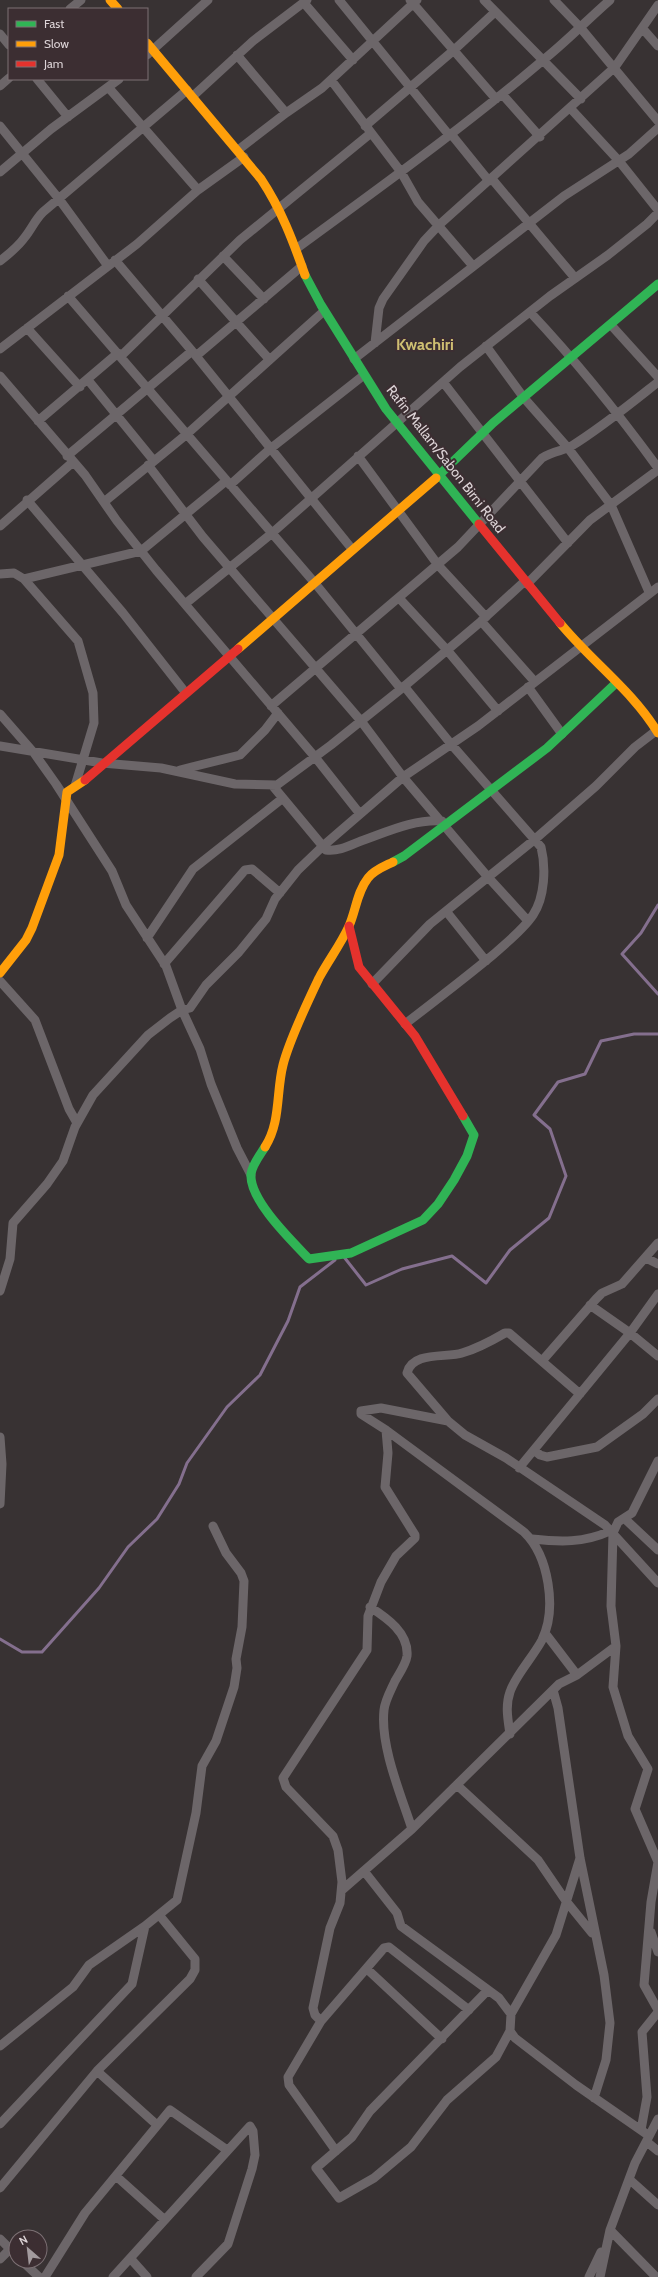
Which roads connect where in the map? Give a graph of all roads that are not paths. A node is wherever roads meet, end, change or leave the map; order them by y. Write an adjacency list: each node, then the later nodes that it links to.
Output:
1 (80, 0): 11 (street)
2 (110, 0): 12 (street)
3 (208, 0): 20 (street)
4 (339, 0): 17 (street)
5 (484, 0): 13 (street)
6 (554, 0): 14 (street)
7 (610, 0): 14 (street)
8 (306, 1): 22 (street); 23 (street)
9 (413, 1): 17 (street); 21 (street)
10 (658, 5): 15 (street)
11 (71, 8)
12 (117, 8)
13 (495, 12): 21 (street); 24 (street)
14 (579, 26): 24 (street); 25 (street)
15 (643, 29): 19 (street); 25 (street)
16 (0, 34): 18 (street)
17 (372, 42): 23 (street); 32 (street)
18 (8, 44)
19 (658, 46)
20 (149, 49): 33 (street, Rafin Mallam/Sabon Birni Road)
21 (454, 50): 32 (street); 34 (street)
22 (237, 56): 33 (street); 37 (street)
23 (353, 60): 29 (street)
24 (544, 60): 34 (street); 35 (street)
25 (615, 68): 35 (street); 39 (street)
26 (8, 79): 30 (street)
27 (38, 80): 38 (street)
28 (118, 80): 31 (street)
29 (330, 80): 37 (street); 43 (street)
30 (0, 86)
31 (108, 88): 38 (street); 41 (street)
32 (410, 88): 43 (street); 44 (street)
33 (189, 94): 41 (street); 47 (street, Rafin Mallam/Sabon Birni Road)
34 (499, 97): 44 (street); 45 (street)
35 (581, 99): 36 (street)
36 (571, 108): 45 (street); 48 (street)
37 (286, 113): 47 (street)
38 (68, 117): 46 (street)
39 (658, 120)
40 (0, 126): 46 (street)
41 (144, 128): 52 (street); 53 (street)
42 (658, 128): 48 (street)
43 (368, 129): 50 (street); 54 (street)
44 (450, 135): 50 (street); 51 (street)
45 (540, 136): 51 (street)
46 (23, 152): 49 (street); 53 (street)
47 (241, 153): 52 (street); 54 (street, Rafin Mallam/Sabon Birni Road)
48 (619, 161): 55 (street); 56 (street)
49 (0, 172)
50 (401, 172): 57 (street); 58 (street)
51 (490, 180): 56 (street); 57 (street)
52 (198, 190): 61 (street)
53 (59, 199): 60 (street); 61 (street)
54 (279, 209): 58 (street, Rafin Mallam/Sabon Birni Road); 59 (street)
55 (658, 211): 64 (street)
56 (528, 224): 63 (street); 64 (street)
57 (439, 225): 63 (street); 75 (street)
58 (296, 249): 62 (street, Rafin Mallam/Sabon Birni Road)
59 (223, 256): 65 (street); 68 (street)
60 (0, 262)
61 (111, 263): 67 (street); 71 (street)
62 (302, 266): 68 (street); 69 (street, Rafin Mallam/Sabon Birni Road)
63 (473, 266): 75 (street)
64 (575, 278): 70 (street)
65 (198, 279): 71 (street); 72 (street)
66 (656, 289): 73 (street)
67 (68, 296): 74 (street); 79 (street)
68 (264, 298): 72 (street)
69 (324, 311): 81 (street); 82 (street, Rafin Mallam/Sabon Birni Road)
70 (530, 312): 76 (street); 80 (street)
71 (163, 316): 78 (street); 79 (street)
72 (237, 322): 78 (street); 81 (street)
73 (611, 324): 80 (street); 85 (street)
74 (27, 328): 77 (street); 89 (street)
75 (374, 343): 82 (street)
76 (486, 346): 87 (street); 92 (street)
77 (0, 349)
78 (194, 353): 90 (street); 91 (street)
79 (119, 355): 86 (street); 90 (street)
80 (572, 357): 92 (street); 93 (street)
81 (269, 359): 91 (street)
82 (354, 359): 83 (street, Rafin Mallam/Sabon Birni Road)
83 (364, 375): 96 (street, Rafin Mallam/Sabon Birni Road); 100 (street)
84 (0, 376): 95 (street)
85 (658, 377)
86 (88, 380): 89 (street); 94 (street)
87 (442, 382): 96 (street); 97 (street)
88 (658, 382): 93 (street)
89 (80, 387): 95 (street)
90 (148, 388): 94 (street); 98 (street)
91 (228, 396): 98 (street); 100 (street)
92 (524, 398): 97 (street); 99 (street)
93 (618, 413): 99 (street); 104 (street)
94 (116, 415): 102 (street); 103 (street)
95 (38, 421): 102 (street)
96 (396, 423): 101 (street); 105 (street, Rafin Mallam/Sabon Birni Road)
97 (483, 433): 105 (street); 107 (street)
98 (186, 434): 103 (street); 106 (street)
99 (568, 448): 107 (street); 111 (street)
100 (270, 449): 106 (street); 108 (street)
101 (358, 456): 108 (street); 112 (street)
102 (70, 459): 109 (street); 110 (street)
103 (151, 463): 110 (street); 113 (street)
104 (658, 469): 111 (street)
105 (439, 476): 112 (street); 115 (street, Rafin Mallam/Sabon Birni Road)
106 (228, 483): 113 (street); 116 (street)
107 (519, 483): 115 (street); 117 (street)
108 (311, 498): 116 (street); 118 (street)
109 (28, 500): 114 (street); 121 (street)
110 (104, 502): 119 (street)
111 (611, 505): 117 (street); 128 (street)
112 (397, 511): 118 (street); 120 (street)
113 (185, 514): 119 (street); 122 (street)
114 (0, 526)
115 (480, 526): 120 (street); 126 (street, Rafin Mallam/Sabon Birni Road)
116 (272, 534): 122 (street); 125 (street)
117 (568, 543): 126 (street)
118 (352, 549): 125 (street)
119 (141, 551): 121 (street); 130 (street)
120 (438, 565): 129 (street); 132 (street)
121 (82, 566): 124 (street); 141 (street)
122 (230, 568): 130 (street); 131 (street)
123 (0, 574): 124 (street)
124 (24, 579): 153 (street)
125 (314, 582): 131 (street); 133 (street)
126 (526, 582): 132 (street); 134 (street, Rafin Mallam/Sabon Birni Road)
127 (658, 587): 128 (street)
128 (649, 592): 134 (street)
129 (399, 598): 133 (street); 135 (street)
130 (185, 604): 136 (street)
131 (271, 619): 136 (street); 137 (street)
132 (483, 619): 135 (street); 139 (street)
133 (356, 634): 137 (street); 140 (street)
134 (580, 647): 138 (street, Rafin Mallam/Sabon Birni Road); 139 (street)
135 (447, 650): 140 (street); 143 (street)
136 (228, 656): 141 (street); 142 (street)
137 (315, 669): 142 (street); 146 (street)
138 (615, 684): 147 (street, Rafin Mallam/Sabon Birni Road); 148 (street)
139 (531, 685): 143 (street); 148 (street)
140 (402, 688): 146 (street); 149 (street)
141 (185, 692): 154 (street)
142 (271, 706): 145 (street)
143 (498, 711): 149 (street)
144 (0, 714): 151 (street)
145 (278, 714): 152 (street); 155 (street)
146 (361, 721): 152 (street); 156 (street)
147 (657, 732): 164 (street)
148 (562, 734): 159 (street)
149 (451, 744): 156 (street); 159 (street)
150 (0, 746): 151 (street)
151 (34, 753): 153 (street); 161 (street)
152 (315, 757): 157 (street); 162 (street)
153 (84, 760): 154 (street); 158 (street)
154 (102, 763): 155 (street); 158 (street)
155 (177, 771): 157 (street)
156 (403, 777): 162 (street); 163 (street)
157 (272, 785): 160 (street)
158 (75, 786): 161 (street)
159 (492, 791): 163 (street); 164 (street)
160 (283, 798): 165 (street); 171 (street)
161 (66, 800): 171 (street); 174 (street)
162 (360, 814): 165 (street)
163 (443, 823): 165 (street); 166 (street); 170 (street)
164 (534, 840): 166 (street); 169 (street)
165 (323, 846): 167 (street)
166 (487, 876): 168 (street); 169 (street)
167 (280, 893): 173 (street); 177 (street)
168 (446, 911): 172 (street); 176 (street)
169 (528, 921): 172 (street)
170 (349, 926): 176 (street); 180 (street)
171 (147, 938): 173 (street)
172 (486, 961): 178 (street)
173 (164, 964): 177 (street)
174 (0, 973)
175 (0, 981): 179 (street)
176 (372, 984): 178 (street)
177 (182, 1010): 179 (street); 180 (street)
178 (405, 1024): 180 (street)
179 (77, 1123): 184 (street)
180 (251, 1175)
181 (658, 1243): 182 (street)
182 (646, 1258): 183 (street); 186 (street)
183 (658, 1264)
184 (0, 1292)
185 (658, 1294): 187 (street)
186 (590, 1305): 187 (street); 189 (street)
187 (630, 1333): 188 (street); 190 (street)
188 (658, 1356)
189 (542, 1361): 190 (street); 192 (street)
190 (580, 1394): 195 (street)
191 (658, 1399): 195 (street)
192 (448, 1421): 193 (street); 197 (street)
193 (386, 1430): 202 (street); 205 (street)
194 (0, 1437): 198 (street)
195 (534, 1450): 197 (street)
196 (658, 1461): 199 (street)
197 (519, 1468): 201 (street)
198 (0, 1504)
199 (624, 1518): 201 (street); 203 (street)
200 (213, 1526): 218 (street)
201 (612, 1532): 202 (street); 204 (street); 207 (street)
202 (532, 1539): 206 (street)
203 (658, 1550)
204 (658, 1583)
205 (370, 1607): 212 (street); 216 (street)
206 (545, 1633): 208 (street); 210 (street)
207 (616, 1646): 208 (street); 214 (street)
208 (577, 1675): 209 (street)
209 (553, 1690): 210 (street); 213 (street)
210 (510, 1734): 211 (street)
211 (457, 1785): 212 (street); 217 (street)
212 (412, 1829): 215 (street)
213 (580, 1858): 217 (street); 221 (street)
214 (658, 1862): 220 (street)
215 (364, 1871): 216 (street); 224 (street)
216 (342, 1890): 228 (street)
217 (566, 1901): 221 (street); 227 (street)
218 (160, 1916): 219 (street); 232 (street)
219 (145, 1926): 231 (street); 235 (street)
220 (650, 1929): 222 (street); 226 (street)
221 (594, 1936): 233 (street)
222 (658, 1952)
223 (367, 1969): 225 (street); 228 (street); 230 (street)
224 (488, 1990): 225 (street); 227 (street)
225 (469, 2010): 230 (street)
226 (658, 2011): 237 (street)
227 (511, 2014): 229 (street)
228 (321, 2021): 239 (street)
229 (510, 2031): 233 (street); 239 (street)
230 (442, 2039): 239 (street)
231 (0, 2046)
232 (97, 2071): 236 (street); 243 (street)
233 (594, 2098): 237 (street)
234 (658, 2119): 237 (street)
235 (0, 2124)
236 (158, 2125): 238 (street); 241 (street)
237 (645, 2136): 240 (street); 242 (street)
238 (227, 2150): 245 (street); 256 (street)
239 (336, 2151)
240 (658, 2151)
241 (116, 2176): 245 (street); 253 (street)
242 (629, 2179): 244 (street); 246 (street)
243 (0, 2188)
244 (658, 2205)
245 (165, 2220): 250 (street)
246 (610, 2230): 248 (street); 259 (street)
247 (0, 2240): 249 (street)
248 (608, 2240): 257 (street); 258 (street)
249 (8, 2247)
250 (130, 2258): 254 (street); 255 (street)
251 (30, 2269): 252 (street)
252 (39, 2277)
253 (45, 2277)
254 (113, 2277)
255 (147, 2277)
256 (196, 2277)
257 (589, 2277)
258 (600, 2277)
259 (656, 2277)

